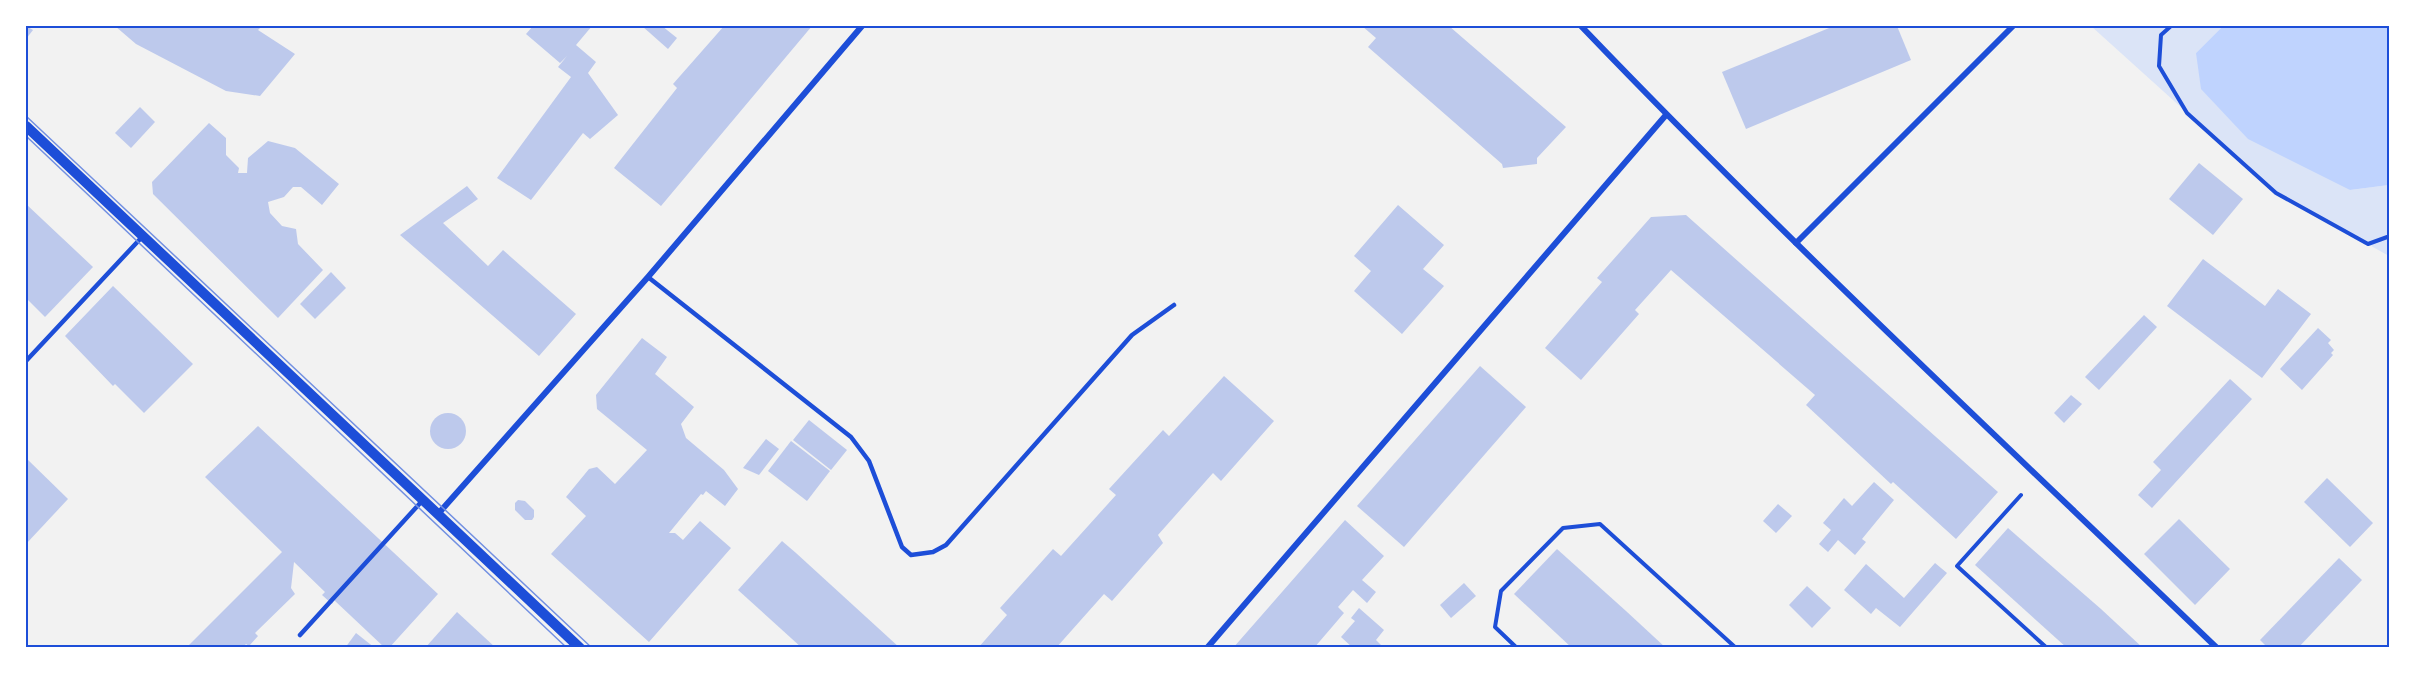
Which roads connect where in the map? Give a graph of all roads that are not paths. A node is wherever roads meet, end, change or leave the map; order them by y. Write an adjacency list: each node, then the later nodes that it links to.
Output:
1 (862, 26): 8 (street)
2 (1581, 26): 4 (street)
3 (2013, 26): 7 (street)
4 (1666, 115): 7 (street); 15 (street)
5 (26, 126): 6 (street)
6 (144, 235): 10 (lane); 11 (street)
7 (1796, 243): 16 (street)
8 (648, 277): 9 (lane); 12 (street)
9 (1174, 305)
10 (26, 361)
11 (422, 501): 12 (street); 13 (lane)
12 (437, 515): 14 (street)
13 (300, 635)
14 (580, 648)
15 (1207, 648)
16 (2217, 648)

